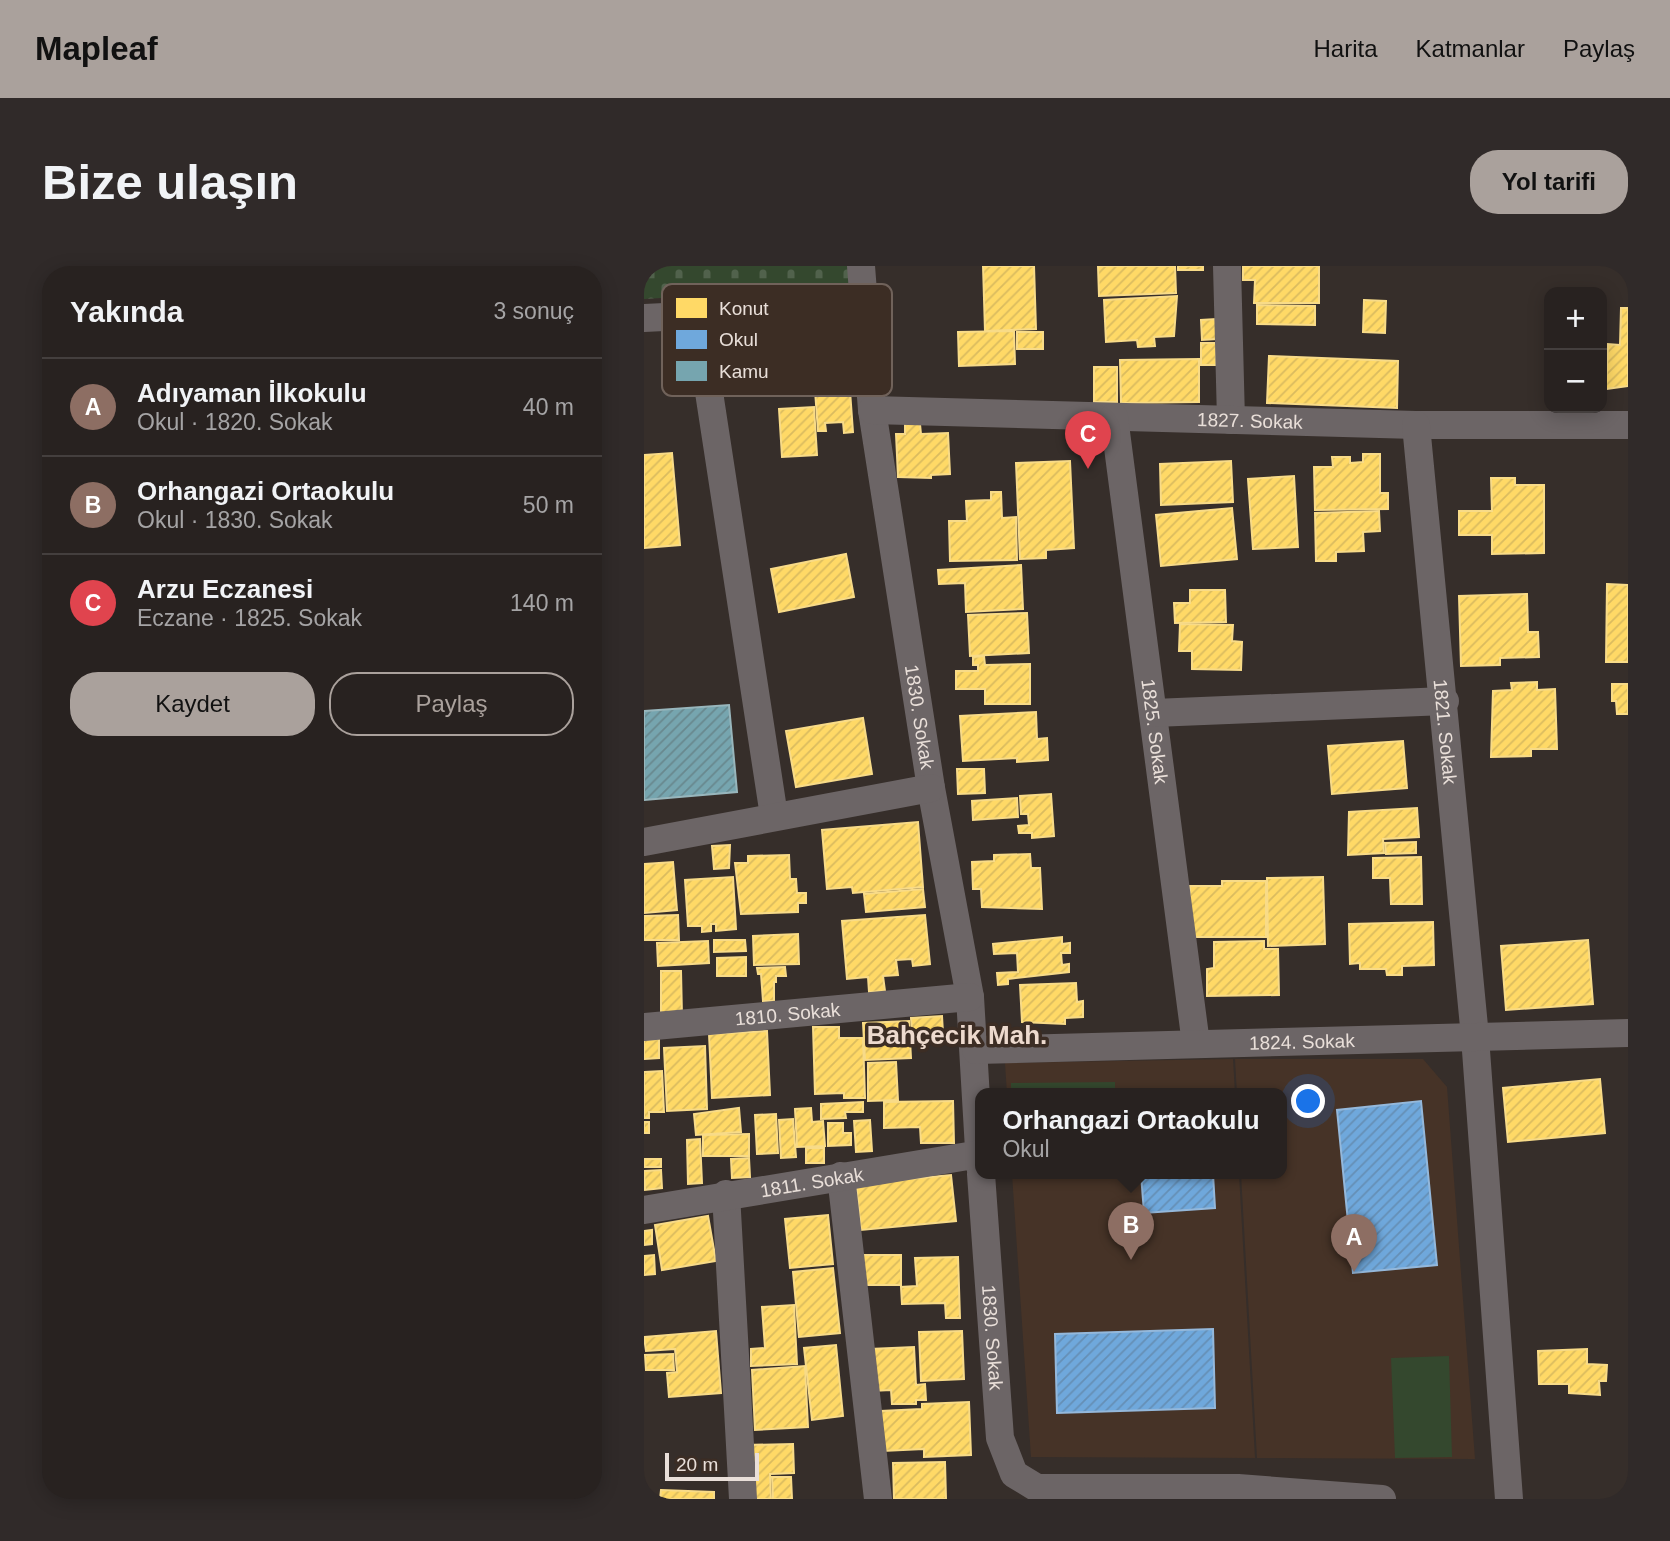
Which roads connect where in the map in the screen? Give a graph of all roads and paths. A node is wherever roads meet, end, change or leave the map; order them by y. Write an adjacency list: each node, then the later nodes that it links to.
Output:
1 (861, 266): 3 (street, 1830. Sokak)
2 (1227, 266): 10 (street)
3 (862, 284)
4 (662, 317): 5 (street)
5 (644, 318)
6 (709, 396): 16 (street)
7 (871, 396): 8 (street, 1830. Sokak)
8 (872, 410): 9 (street, 1827. Sokak); 15 (street, 1830. Sokak)
9 (1114, 416): 10 (street, 1827. Sokak); 14 (street, 1825. Sokak)
10 (1231, 420): 11 (street, 1827. Sokak)
11 (1416, 425): 12 (street, 1827. Sokak); 13 (street, 1821. Sokak)
12 (1628, 425)
13 (1444, 701): 14 (street); 21 (street, 1821. Sokak)
14 (1154, 713): 22 (street, 1825. Sokak)
15 (931, 788): 16 (street); 18 (street, 1830. Sokak)
16 (774, 816): 17 (street)
17 (644, 842)
18 (970, 998): 19 (street, 1810. Sokak); 23 (street, 1830. Sokak)
19 (644, 1027)
20 (1628, 1033): 21 (street, 1824. Sokak)
21 (1475, 1037): 22 (street, 1824. Sokak); 33 (street, 1821. Sokak)
22 (1196, 1044): 23 (street, 1824. Sokak)
23 (976, 1050): 24 (street, 1830. Sokak)
24 (977, 1088)
25 (975, 1155): 26 (street, 1811. Sokak)
26 (841, 1176): 28 (street, 1811. Sokak); 31 (street)
27 (981, 1179): 32 (street, 1830. Sokak)
28 (726, 1194): 29 (street, 1811. Sokak); 30 (street)
29 (644, 1210)
30 (743, 1499)
31 (878, 1499)
32 (1382, 1499)
33 (1509, 1499)

